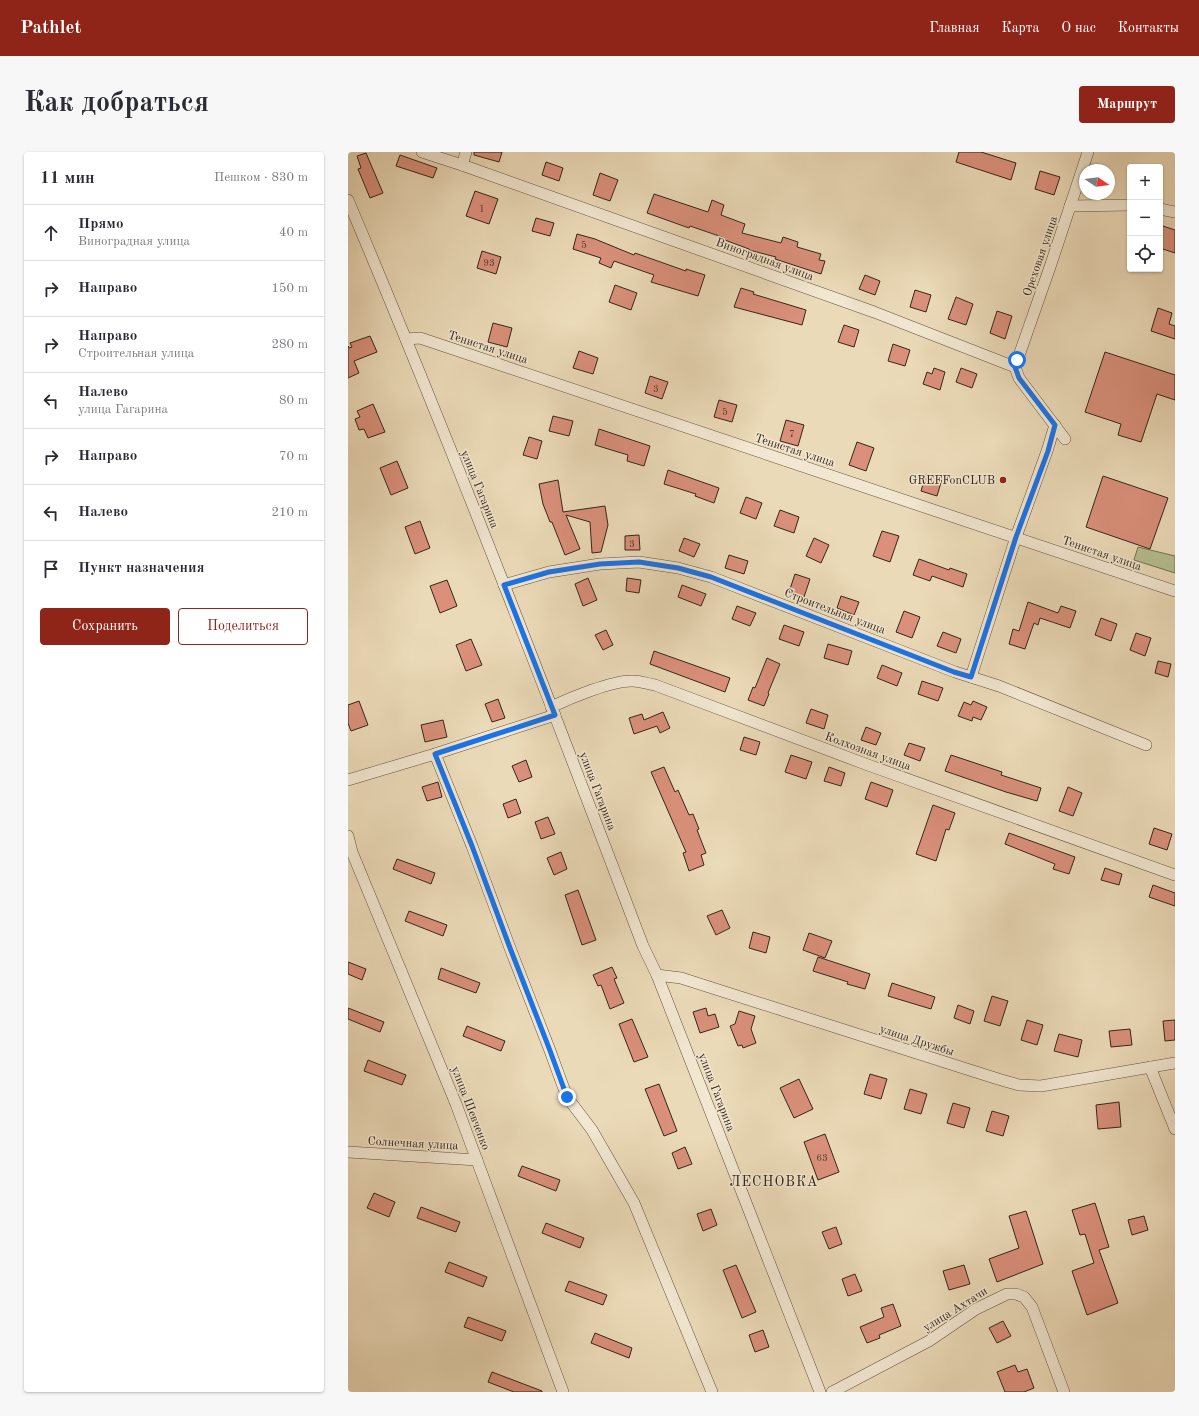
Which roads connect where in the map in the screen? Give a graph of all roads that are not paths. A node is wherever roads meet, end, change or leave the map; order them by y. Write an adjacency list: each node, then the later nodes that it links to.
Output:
1 (422, 152): 4 (street, Виноградная улица)
2 (466, 152): 4 (street)
3 (1084, 153): 7 (street, Ореховая улица)
4 (462, 165): 11 (street, Виноградная улица)
5 (348, 200): 10 (street, улица Гагарина)
6 (1127, 205): 7 (street)
7 (1070, 206): 11 (street, Ореховая улица)
8 (1163, 210): 9 (street)
9 (1175, 212)
10 (406, 338): 14 (street, Тенистая улица); 15 (street, улица Гагарина)
11 (1015, 367): 12 (street)
12 (1055, 425): 13 (street); 14 (street)
13 (1065, 439)
14 (1016, 537): 16 (street, Тенистая улица); 17 (street)
15 (504, 585): 17 (street, Строительная улица); 18 (street, улица Гагарина)
16 (1175, 591)
17 (971, 677): 19 (street, Строительная улица)
18 (553, 711): 20 (street, Колхозная улица); 23 (street, Колхозная улица); 24 (street, улица Гагарина)
19 (1146, 744)
20 (435, 754): 21 (street, Колхозная улица); 31 (street)
21 (348, 780)
22 (348, 836): 29 (street, улица Шевченко)
23 (1175, 875)
24 (657, 975): 26 (street, улица Дружбы); 32 (street, улица Гагарина)
25 (1175, 1063): 26 (street, улица Дружбы)
26 (1150, 1067): 27 (street)
27 (1175, 1129)
28 (348, 1152): 29 (street, Солнечная улица)
29 (477, 1160): 30 (street, улица Шевченко)
30 (563, 1392)
31 (712, 1392)
32 (820, 1392)
33 (832, 1392): 34 (street, улица Ахтачи)
34 (1064, 1392)

